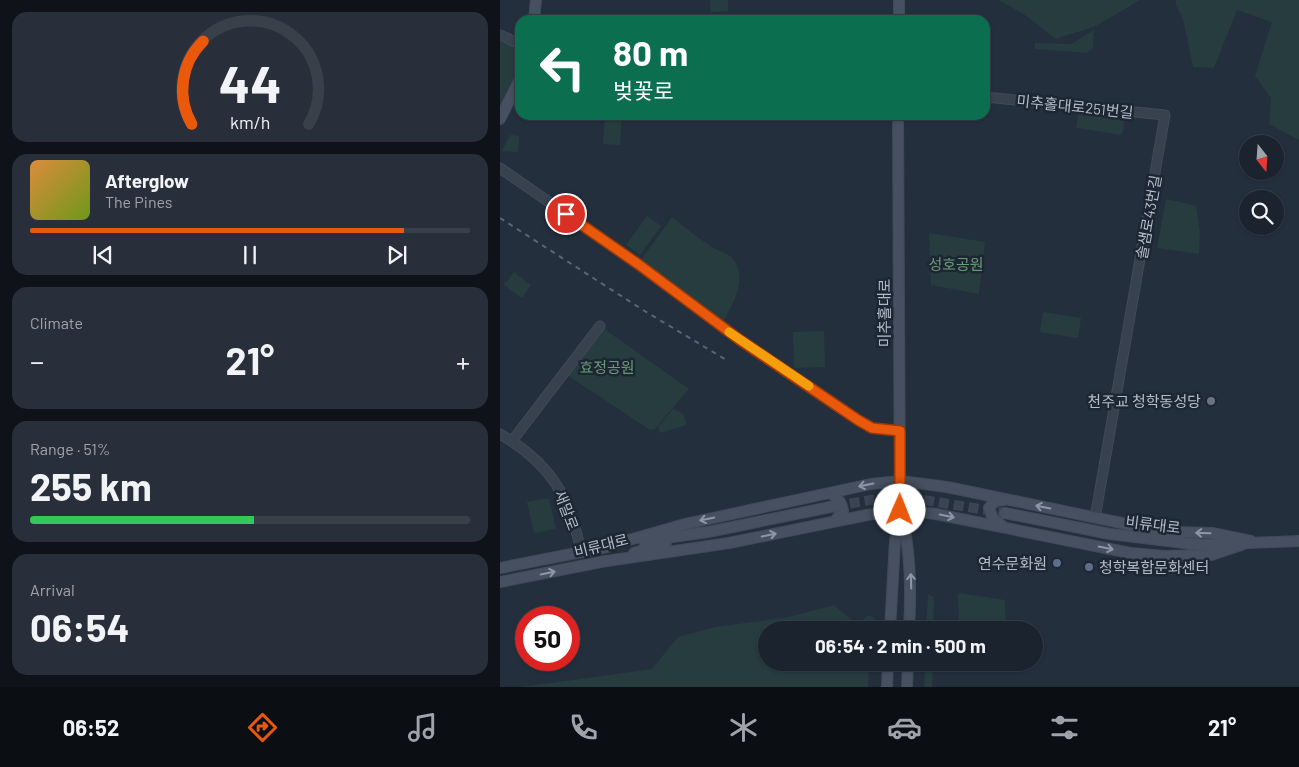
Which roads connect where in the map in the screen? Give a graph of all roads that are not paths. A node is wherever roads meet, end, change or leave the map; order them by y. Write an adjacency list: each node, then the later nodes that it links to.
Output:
1 (536, 0): 3 (main road)
2 (900, 0): 4 (main road)
3 (534, 15)
4 (899, 15)
5 (500, 35): 6 (street)
6 (515, 42)
7 (515, 89): 10 (main road)
8 (990, 97): 9 (street, 미추홀대로251번길)
9 (1165, 115): 23 (street, 솔샘로43번길)
10 (500, 119)
11 (898, 120): 14 (main road, 미추홀대로)
12 (500, 168): 14 (street)
13 (600, 326): 16 (street)
14 (900, 431): 17 (main road, 미추홀대로)
15 (500, 434): 16 (street, 새말로)
16 (512, 442): 30 (street, 새말로)
17 (901, 481): 18 (main road, one-way to 18); 19 (main road); 21 (main road, 미추홀대로)
18 (829, 493): 24 (main road); 29 (main road, one-way to 29)
19 (1005, 500): 23 (main road, one-way to 19); 25 (main road)
20 (835, 506): 26 (main road, 비류대로)
21 (900, 510): 24 (main road); 25 (main road, one-way to 25); 34 (main road, 미추홀대로); 35 (main road, 미추홀대로, one-way to 21)
22 (1005, 513): 27 (main road, 비류대로)
23 (1095, 518): 27 (main road, one-way to 23)
24 (834, 521): 31 (main road, one-way to 24)
25 (1008, 529): 27 (main road, one-way to 27)
26 (708, 532): 29 (main road, 비류대로); 31 (main road, 비류대로)
27 (1251, 541): 28 (main road, 비류대로)
28 (1299, 541)
29 (601, 548): 30 (main road, 비류대로)
30 (581, 552): 32 (main road, 비류대로)
31 (600, 562): 33 (main road, 비류대로, one-way to 31)
32 (500, 568)
33 (500, 582)
34 (890, 621)
35 (909, 621)
36 (888, 671): 38 (main road)
37 (908, 671): 39 (main road)
38 (887, 687)
39 (907, 687)

